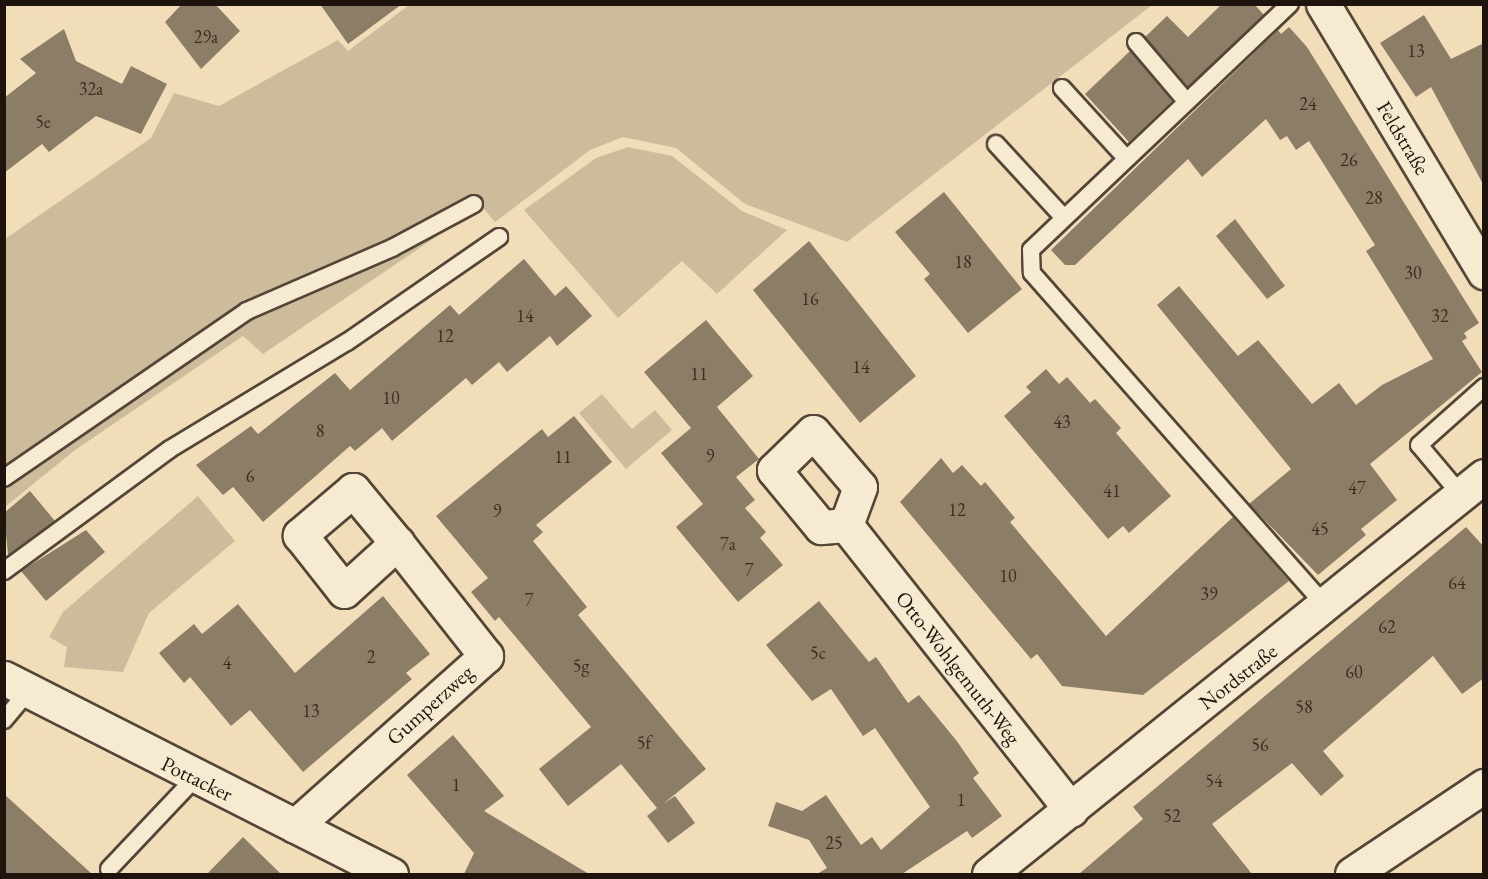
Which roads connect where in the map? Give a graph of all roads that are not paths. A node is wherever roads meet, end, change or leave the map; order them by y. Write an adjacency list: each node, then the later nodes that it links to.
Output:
1 (1290, 4): 5 (lane)
2 (1323, 4): 11 (street, Feldstraße)
3 (1136, 42): 5 (lane)
4 (1062, 88): 7 (lane)
5 (1186, 101): 7 (lane)
6 (996, 144): 9 (lane)
7 (1125, 158): 9 (lane)
8 (474, 204): 13 (lane)
9 (1064, 218): 18 (lane)
10 (499, 237): 17 (lane)
11 (1484, 272)
12 (1484, 387): 14 (lane)
13 (4, 478)
14 (1472, 485): 18 (street, Nordstraße)
15 (846, 525): 23 (street, Otto-Wohlgemuth-Weg)
16 (397, 543): 24 (street, Gumperzweg)
17 (4, 572)
18 (1326, 607): 23 (street, Nordstraße)
19 (16, 685): 20 (lane); 21 (street, Pottacker)
20 (4, 720)
21 (195, 778): 24 (street, Pottacker); 25 (lane)
22 (1484, 786): 28 (street)
23 (1071, 810): 27 (street, Nordstraße)
24 (295, 826): 26 (street, Pottacker)
25 (109, 869)
26 (391, 874)
27 (988, 874)
28 (1352, 874)

